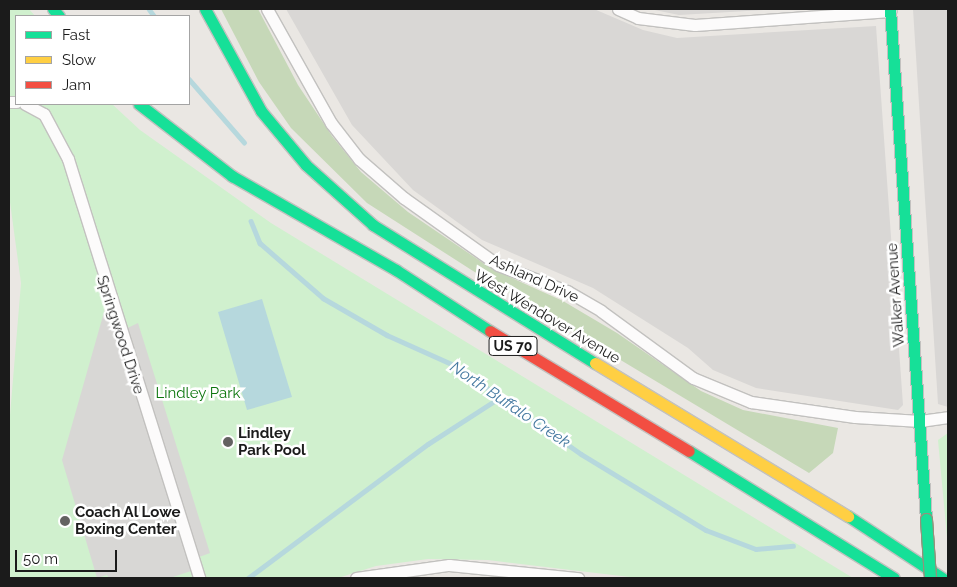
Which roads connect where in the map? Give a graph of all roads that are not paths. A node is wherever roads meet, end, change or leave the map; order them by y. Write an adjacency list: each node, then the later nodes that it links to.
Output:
1 (205, 9): 14 (main road, West Wendover Avenue / US 70)
2 (267, 9): 8 (street, Ashland Drive)
3 (618, 9): 4 (street)
4 (890, 10): 8 (main road, Walker Avenue)
5 (27, 105): 9 (street, Springwood Drive)
6 (140, 105): 12 (main road, US 70)
7 (948, 417): 8 (street, Ashland Drive)
8 (920, 422): 13 (main road, Walker Avenue, bridge)
9 (199, 578)
10 (356, 578): 11 (street)
11 (578, 578)
12 (894, 578)
13 (930, 578)
14 (942, 578)

